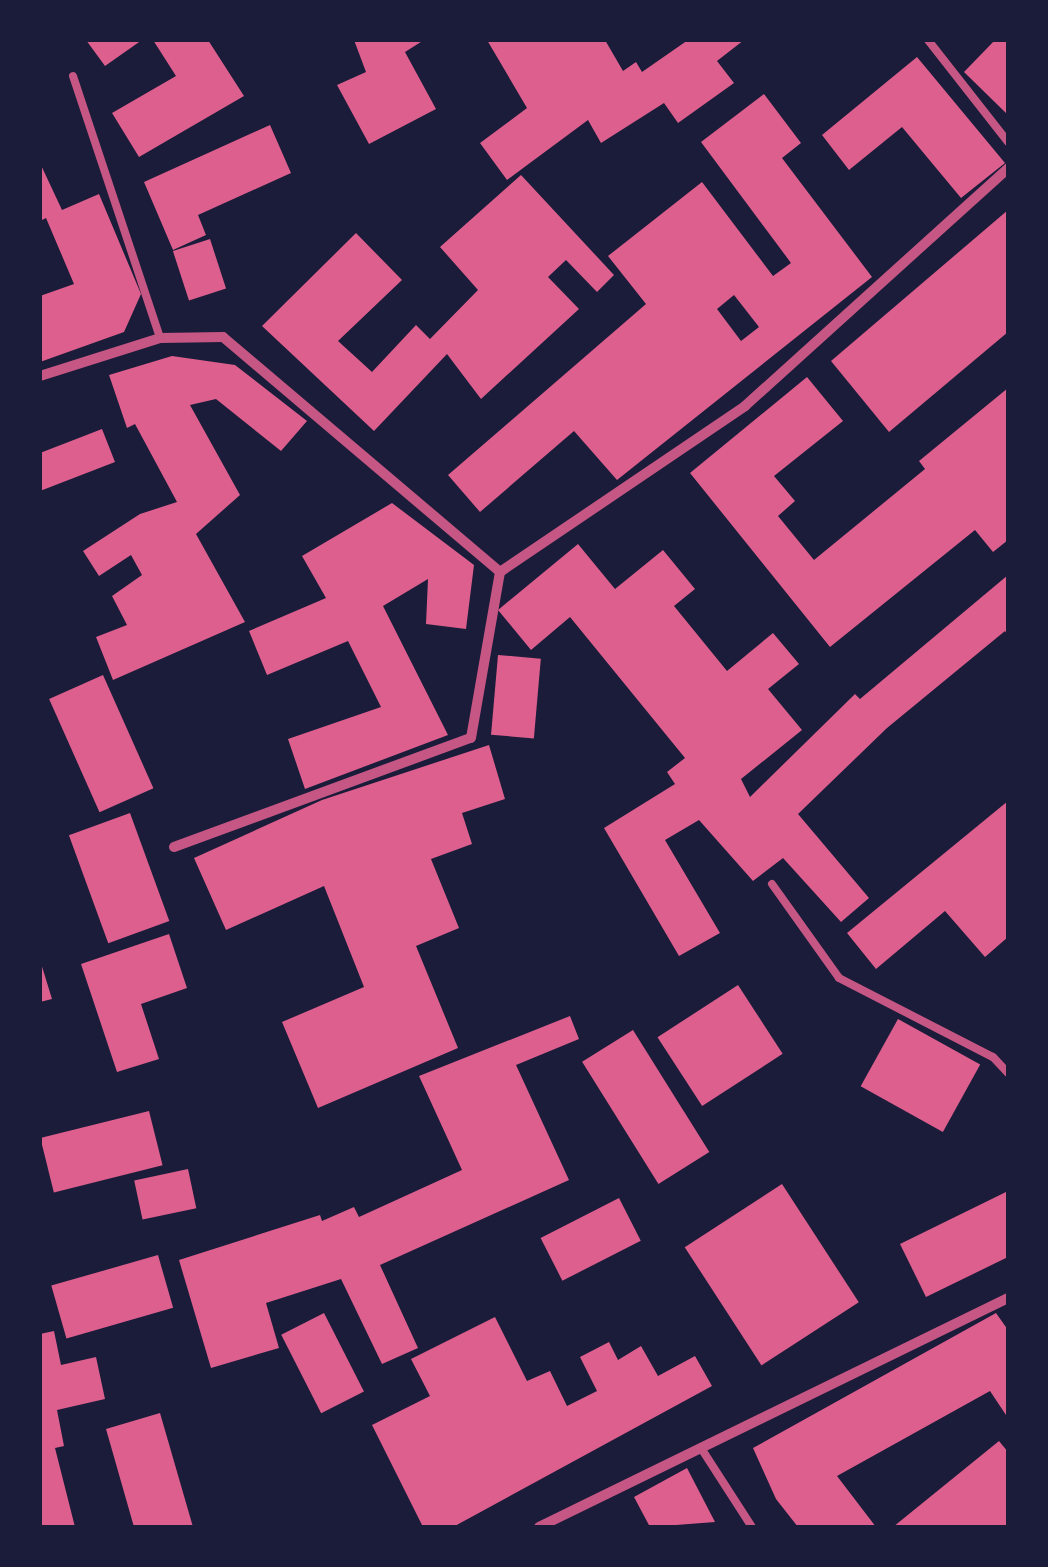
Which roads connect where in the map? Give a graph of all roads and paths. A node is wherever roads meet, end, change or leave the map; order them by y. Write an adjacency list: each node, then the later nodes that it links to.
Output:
1 (928, 40): 3 (lane)
2 (73, 76): 5 (lane)
3 (1008, 142)
4 (1008, 168): 7 (street)
5 (160, 338): 6 (street); 7 (street)
6 (40, 376)
7 (500, 572): 8 (street)
8 (174, 847)
9 (772, 884): 10 (lane)
10 (1008, 1073)
11 (1008, 1298): 12 (street)
12 (701, 1448): 13 (street); 14 (lane)
13 (539, 1527)
14 (752, 1527)

